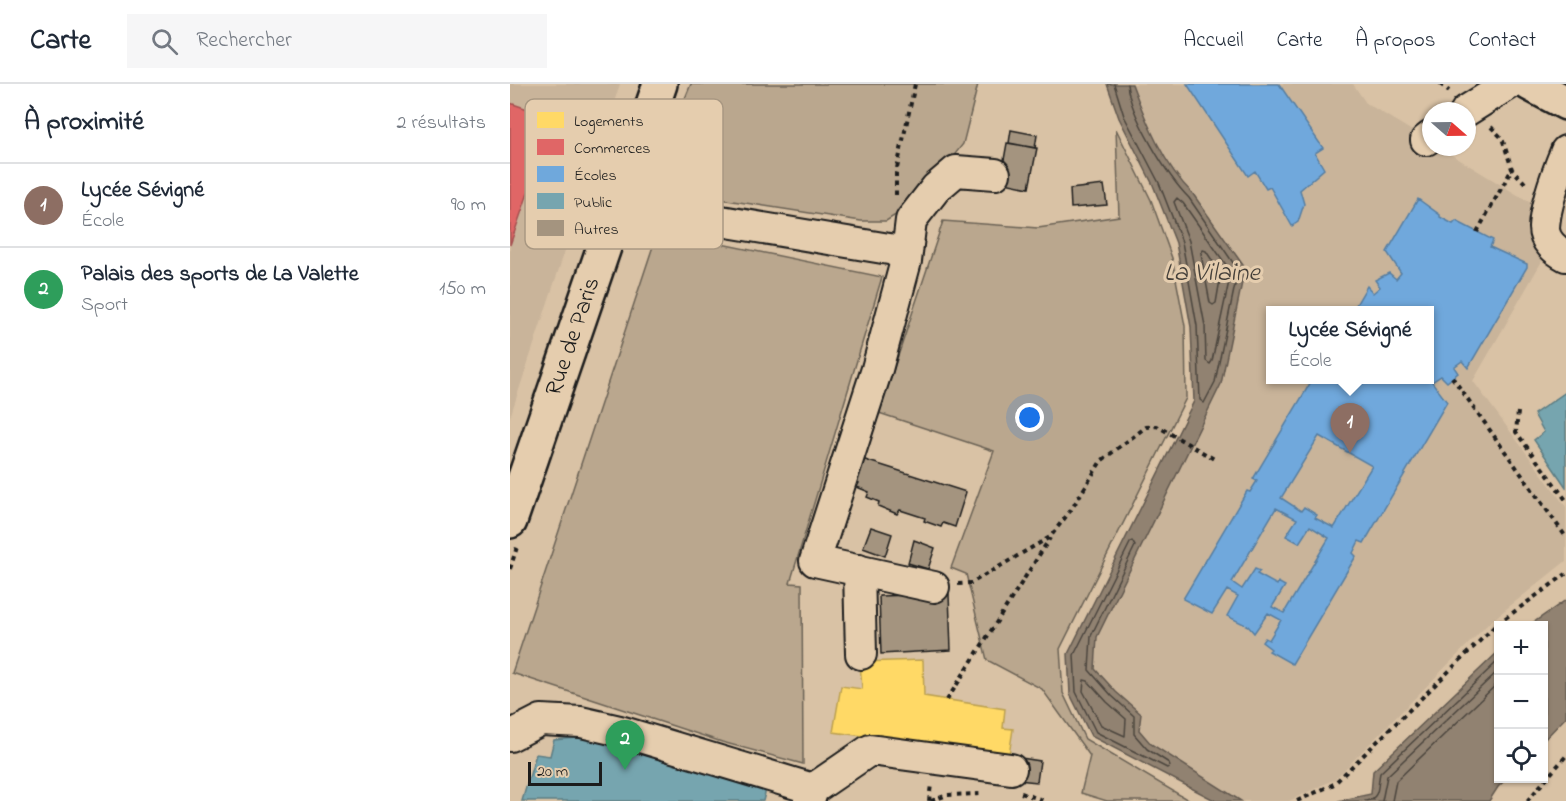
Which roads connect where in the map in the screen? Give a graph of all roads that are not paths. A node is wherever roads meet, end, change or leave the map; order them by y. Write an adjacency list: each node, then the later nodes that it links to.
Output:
1 (660, 84): 4 (main road, Rue de Paris)
2 (1509, 84): 6 (street)
3 (1530, 84): 5 (main road)
4 (655, 99)
5 (1566, 103)
6 (1476, 105)
7 (1566, 151): 11 (street)
8 (995, 174): 12 (street)
9 (723, 221): 12 (street)
10 (604, 249): 13 (main road, Rue de Paris)
11 (1566, 256)
12 (906, 261): 14 (street)
13 (510, 521)
14 (859, 570): 15 (street); 16 (street)
15 (934, 587)
16 (861, 654)
17 (510, 736): 19 (street)
18 (1011, 769): 19 (street)
19 (811, 795)

